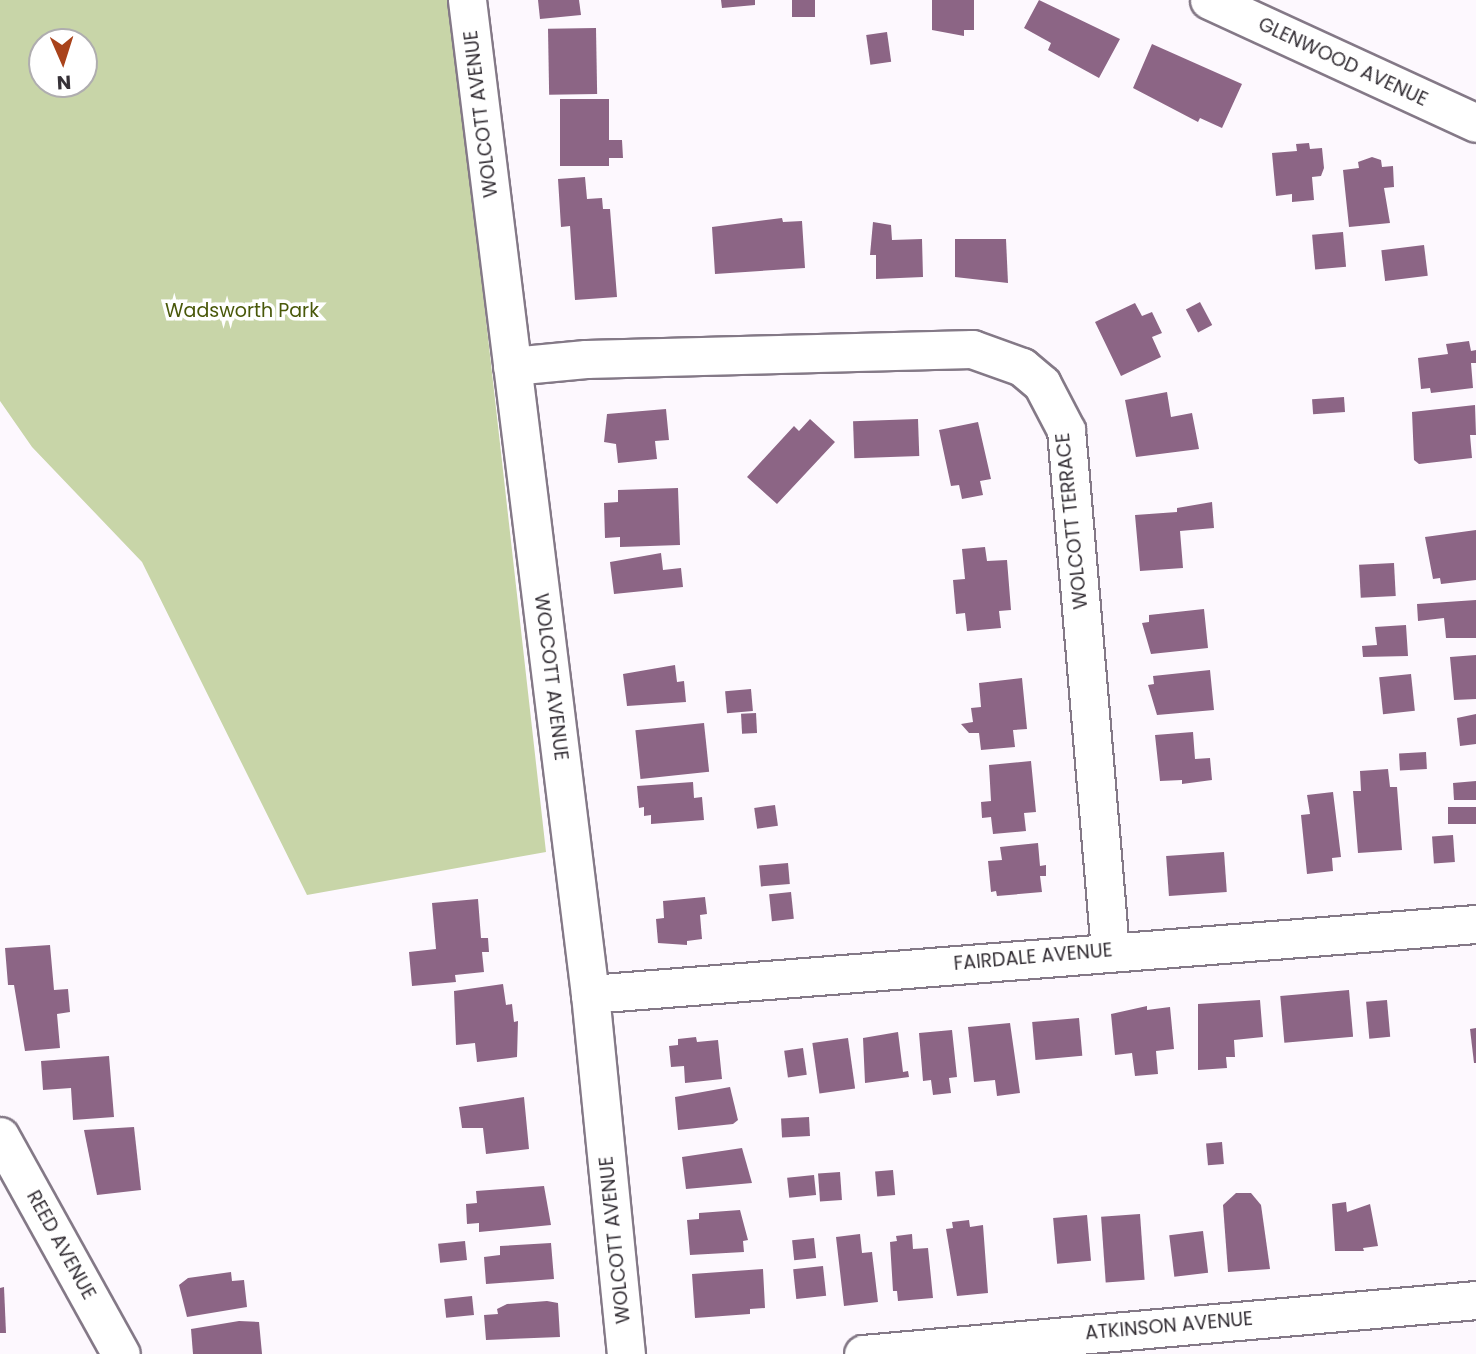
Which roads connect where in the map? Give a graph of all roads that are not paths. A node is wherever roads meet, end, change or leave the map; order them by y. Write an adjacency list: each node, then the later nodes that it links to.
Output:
1 (467, 0): 4 (street, WOLCOTT AVENUE)
2 (1209, 0): 3 (street, GLENWOOD AVENUE)
3 (1476, 123)
4 (512, 366): 6 (street, WOLCOTT TERRACE); 7 (street, WOLCOTT AVENUE)
5 (1476, 924): 6 (street, FAIRDALE AVENUE)
6 (1110, 951): 7 (street, FAIRDALE AVENUE)
7 (590, 994): 11 (street, WOLCOTT AVENUE)
8 (0, 1136): 10 (street, REED AVENUE)
9 (1476, 1300): 12 (street, ATKINSON AVENUE)
10 (121, 1354)
11 (626, 1354)
12 (863, 1354)

